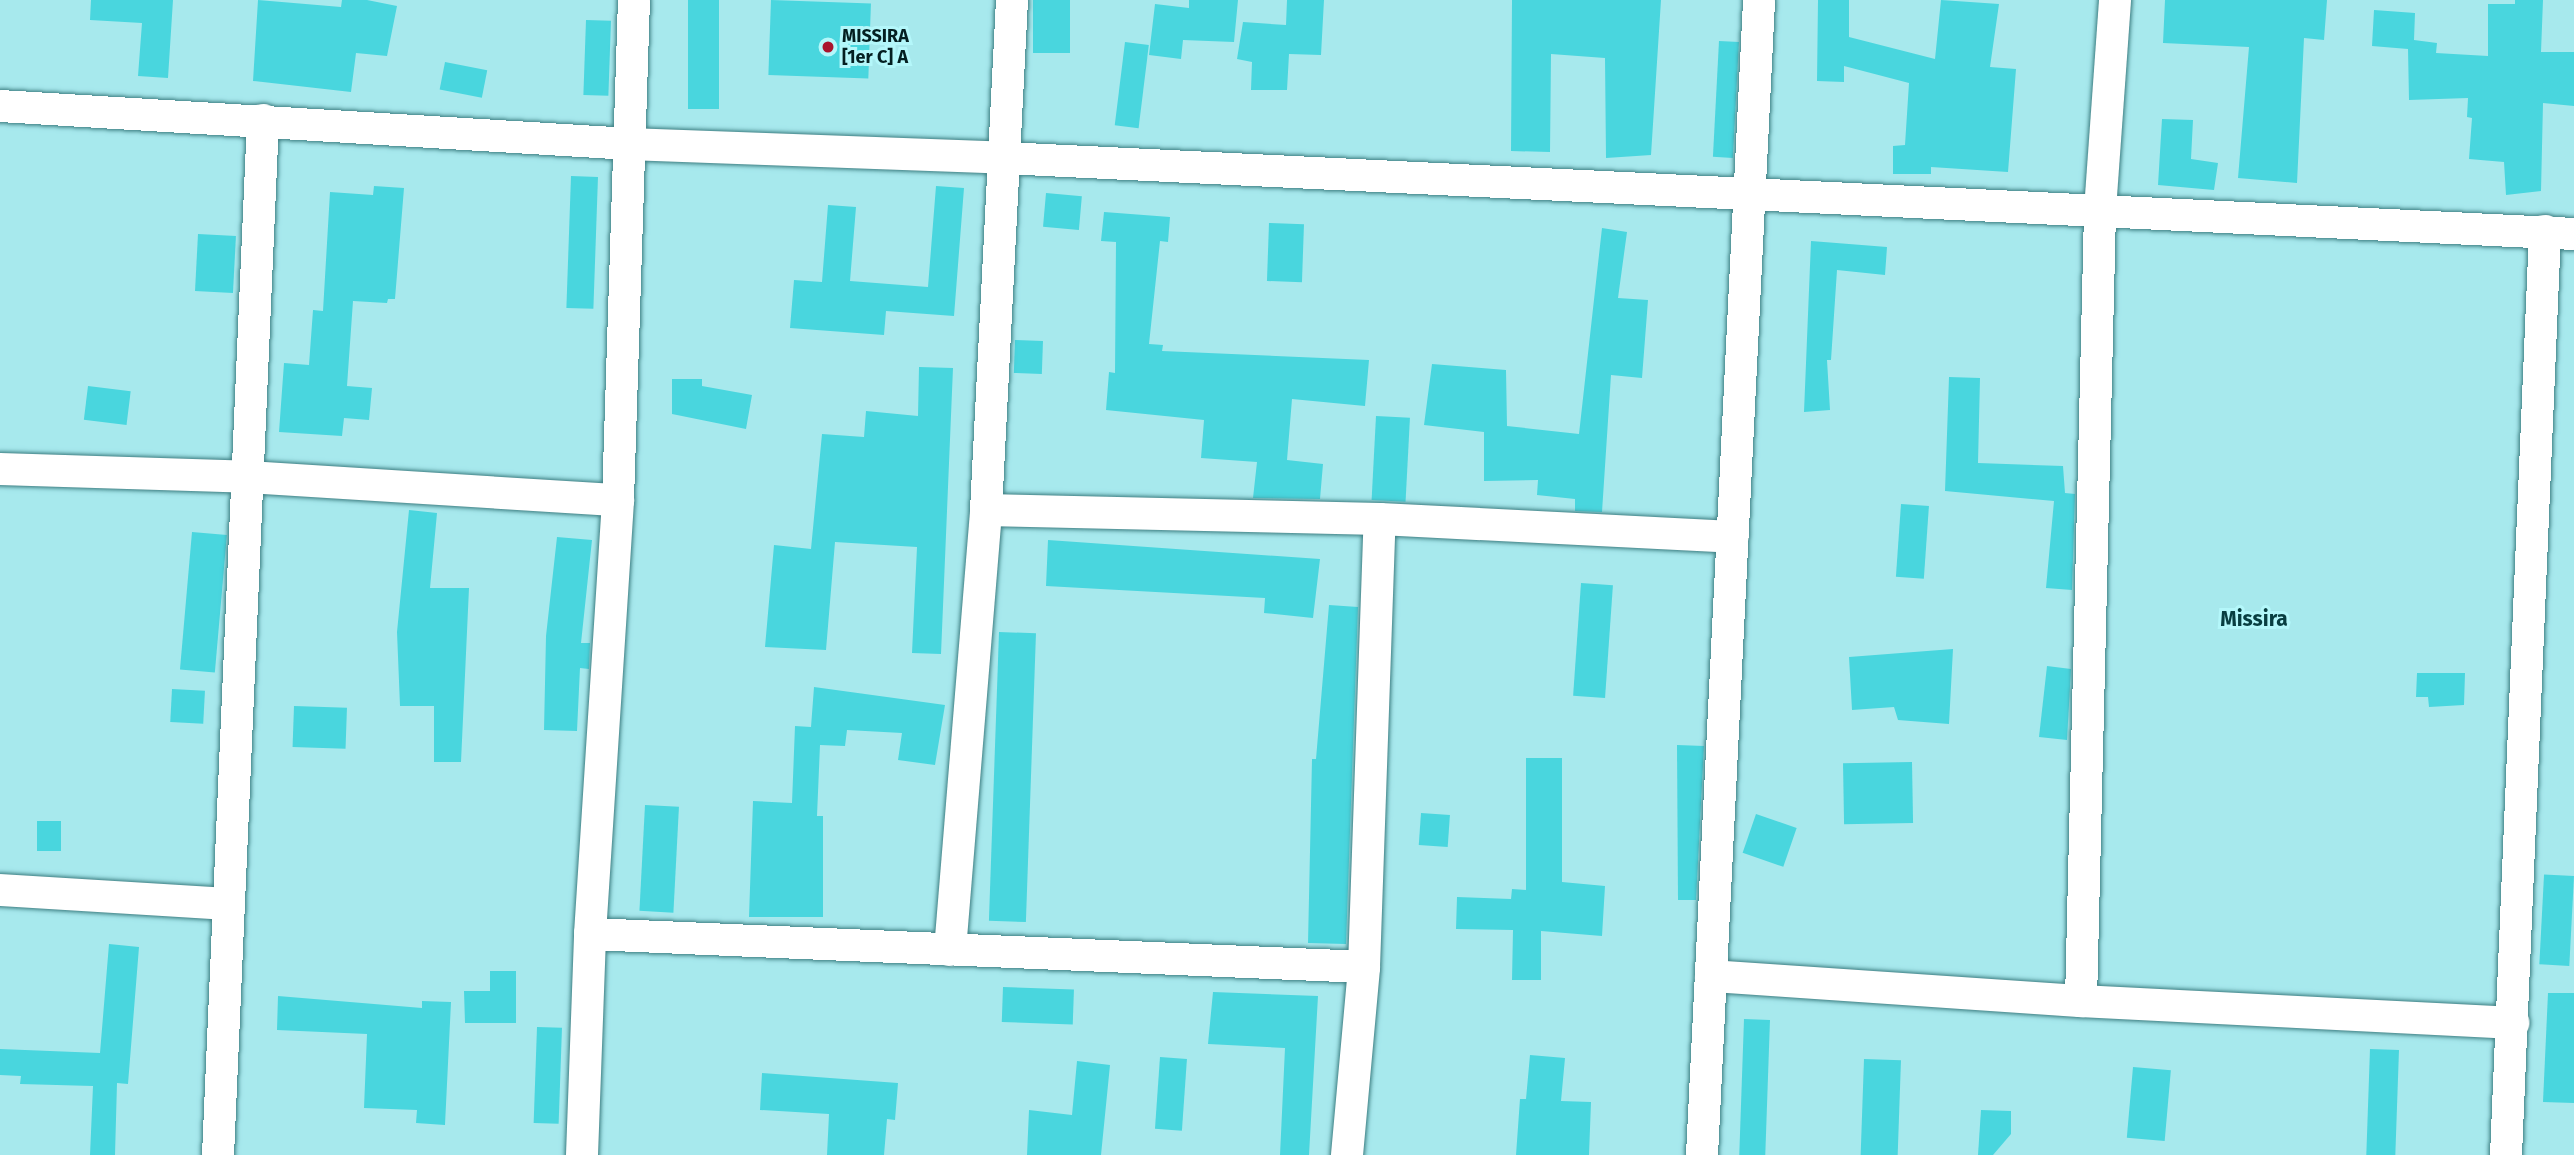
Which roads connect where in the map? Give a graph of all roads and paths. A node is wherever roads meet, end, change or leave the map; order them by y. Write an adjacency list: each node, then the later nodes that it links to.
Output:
1 (634, 0): 7 (street)
2 (1012, 0): 8 (street)
3 (1759, 0): 9 (street)
4 (2115, 0): 10 (street)
5 (0, 106): 6 (street)
6 (263, 120): 7 (street); 13 (street)
7 (630, 144): 8 (street); 14 (street)
8 (1004, 158): 9 (street); 15 (street)
9 (1750, 192): 10 (street); 17 (street)
10 (2100, 210): 11 (street); 24 (street)
11 (2559, 232): 25 (street)
12 (0, 469): 13 (street)
13 (248, 477): 14 (street); 19 (street)
14 (618, 500): 20 (street)
15 (986, 510): 16 (street); 21 (street)
16 (1380, 519): 17 (street); 22 (street)
17 (1733, 537): 23 (street)
18 (0, 890): 19 (street)
19 (229, 904): 26 (street)
20 (590, 934): 21 (street); 27 (street)
21 (950, 950): 22 (street)
22 (1364, 967): 28 (street)
23 (1711, 976): 24 (street); 29 (street)
24 (2081, 1002): 25 (street)
25 (2512, 1023): 30 (street)
26 (218, 1155)
27 (582, 1155)
28 (1346, 1155)
29 (1702, 1155)
30 (2506, 1155)

